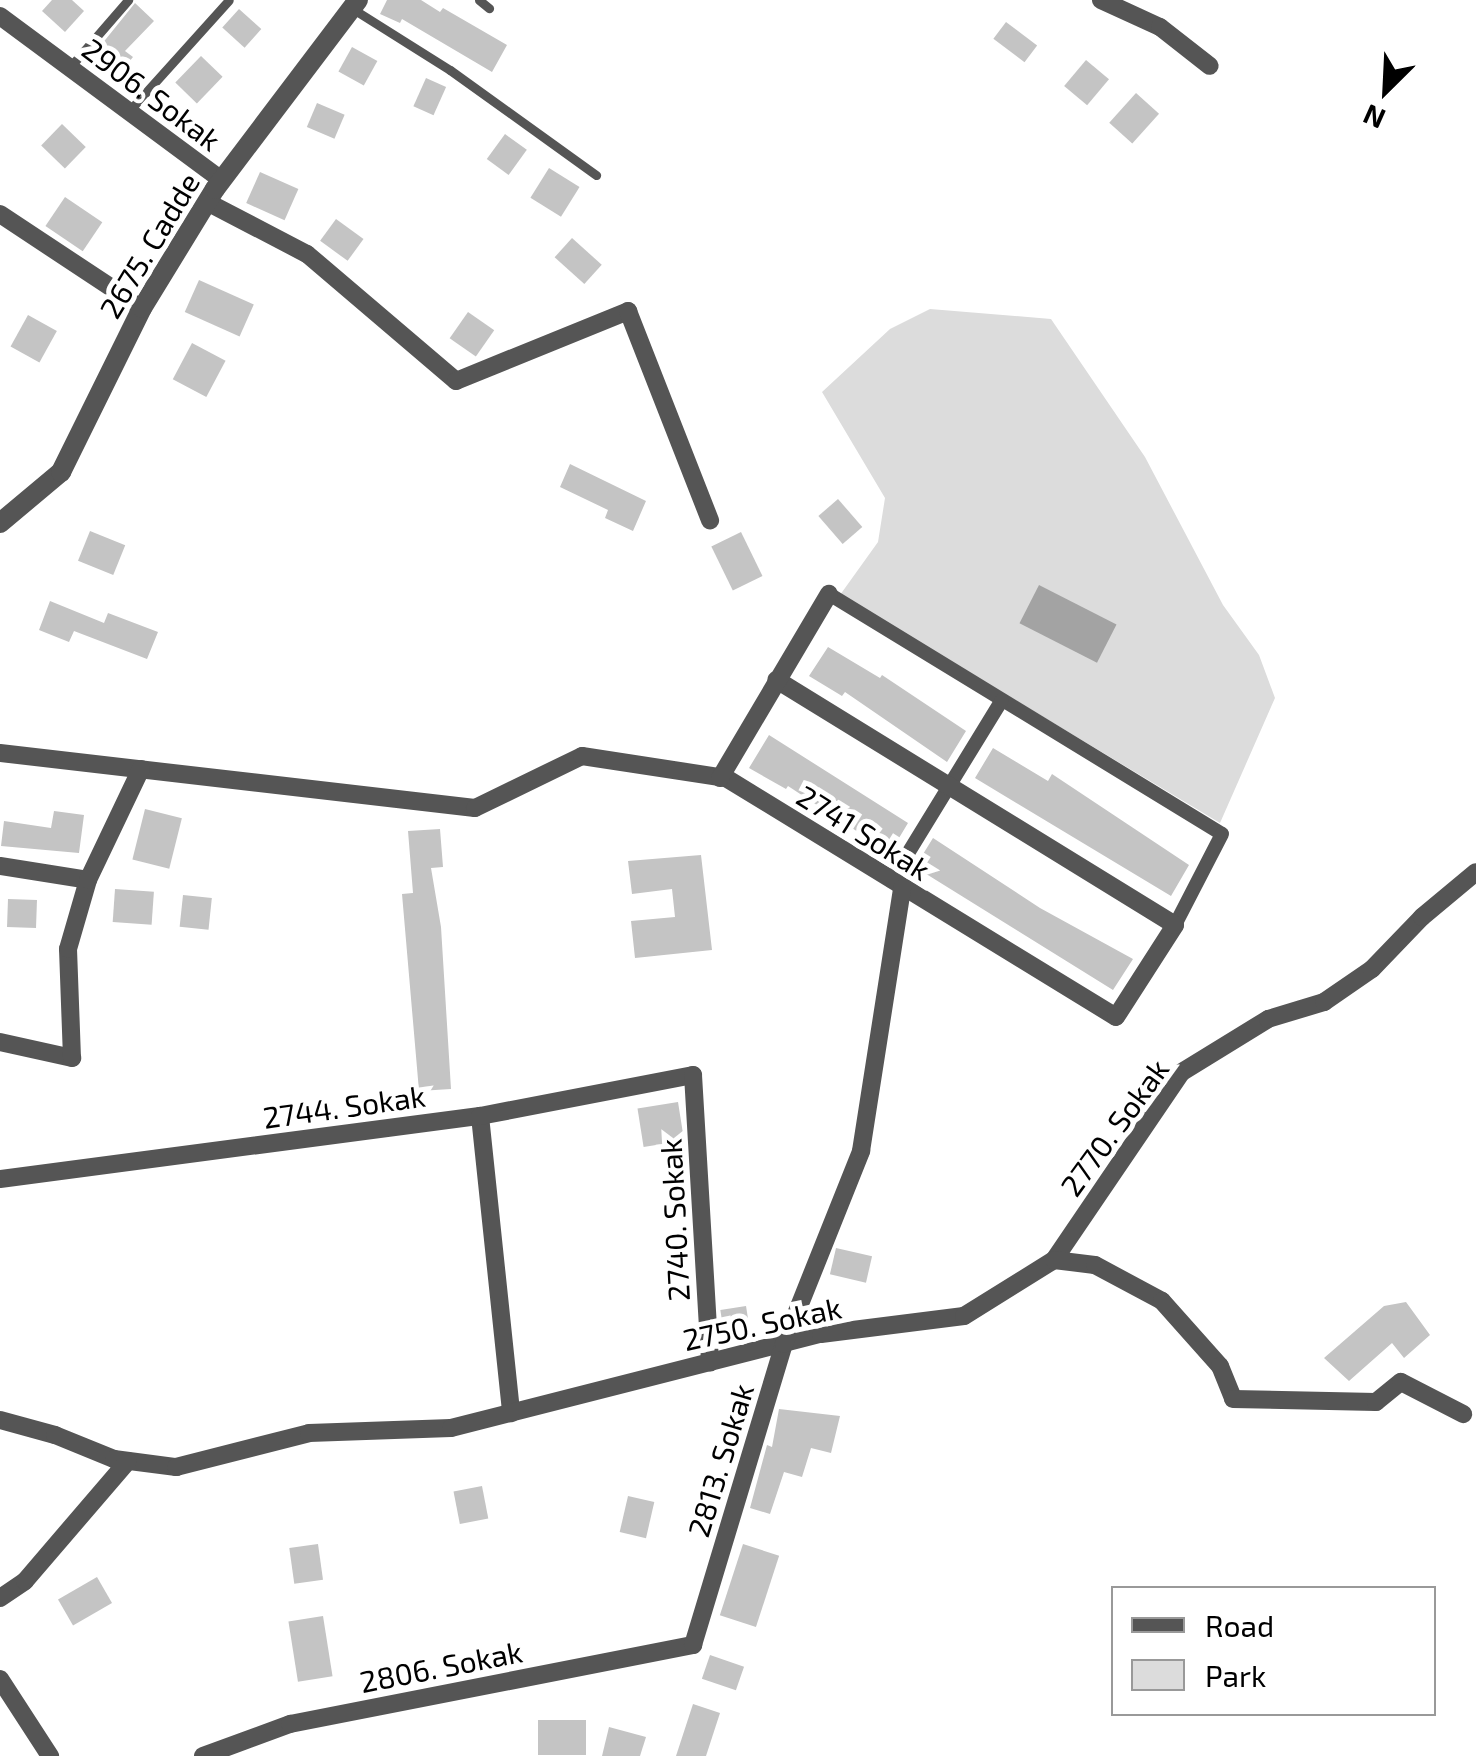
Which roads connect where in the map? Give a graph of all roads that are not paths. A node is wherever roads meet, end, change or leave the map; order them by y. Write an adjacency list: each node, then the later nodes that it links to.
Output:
1 (128, 0): 10 (lane)
2 (228, 0): 11 (lane)
3 (478, 0): 6 (lane)
4 (1101, 0): 9 (street)
5 (355, 5): 12 (lane); 13 (street, 2675. Cadde)
6 (489, 8)
7 (5, 20): 8 (street); 10 (street, 2906. Sokak)
8 (0, 40)
9 (1210, 66)
10 (70, 67): 11 (street, 2906. Sokak)
11 (129, 111): 13 (street, 2906. Sokak)
12 (596, 175)
13 (222, 180): 14 (street, 2675. Cadde)
14 (208, 202): 16 (street, 2675. Cadde); 17 (street)
15 (0, 214): 16 (street)
16 (142, 308): 18 (street, 2675. Cadde)
17 (710, 520)
18 (0, 523)
19 (828, 594): 20 (street); 21 (street)
20 (776, 680): 24 (street); 25 (street)
21 (1002, 700): 25 (street); 30 (street)
22 (0, 753): 23 (street, 2741 Sokak)
23 (141, 769): 24 (street, 2741 Sokak); 28 (street)
24 (720, 778): 29 (street, 2741 Sokak)
25 (950, 786): 29 (street); 30 (street)
26 (0, 866): 28 (street)
27 (1476, 872): 35 (street, 2770. Sokak)
28 (88, 880): 31 (street)
29 (897, 884): 30 (street, 2741 Sokak); 36 (street, 2813. Sokak)
30 (1174, 925)
31 (0, 1042)
32 (694, 1075): 33 (street, 2744. Sokak); 37 (street, 2740. Sokak)
33 (480, 1116): 34 (street, 2744. Sokak); 38 (street)
34 (0, 1180)
35 (1054, 1260): 36 (street, 2750. Sokak); 39 (street)
36 (784, 1344): 37 (street, 2750. Sokak); 43 (street, 2813. Sokak)
37 (710, 1362): 38 (street, 2750. Sokak)
38 (511, 1413): 41 (street, 2750. Sokak)
39 (1464, 1414)
40 (0, 1420): 41 (street, 2750. Sokak)
41 (128, 1462): 42 (street)
42 (0, 1598)
43 (693, 1645): 46 (street, 2806. Sokak)
44 (0, 1679): 45 (street)
45 (50, 1756)
46 (203, 1756)

